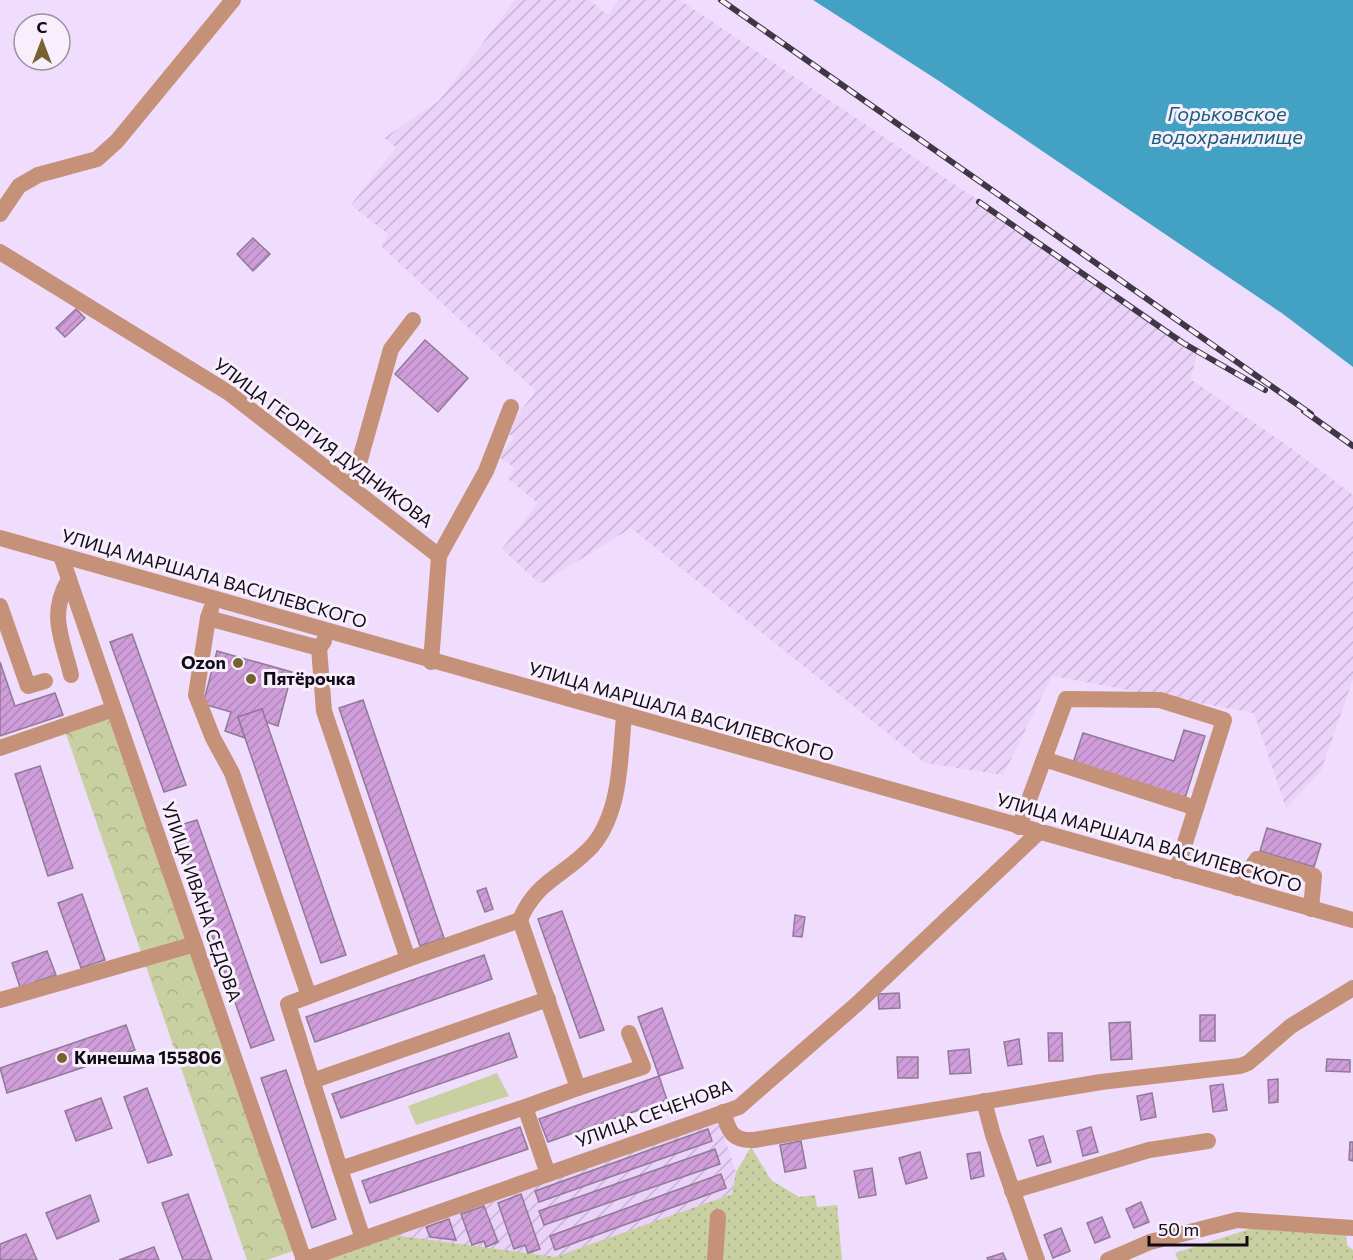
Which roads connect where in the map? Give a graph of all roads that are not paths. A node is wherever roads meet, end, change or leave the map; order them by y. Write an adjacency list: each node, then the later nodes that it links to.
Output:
1 (233, 0): 2 (street)
2 (0, 214)
3 (0, 252): 6 (street, УЛИЦА ГЕОРГИЯ ДУДНИКОВА)
4 (413, 320): 6 (street)
5 (511, 407): 9 (street)
6 (352, 488): 9 (street, УЛИЦА ГЕОРГИЯ ДУДНИКОВА)
7 (0, 538): 8 (street, УЛИЦА МАРШАЛА ВАСИЛЕВСКОГО)
8 (61, 556): 10 (street, УЛИЦА ИВАНА СЕДОВА); 11 (street, УЛИЦА МАРШАЛА ВАСИЛЕВСКОГО)
9 (439, 556): 16 (street)
10 (69, 579): 17 (street); 31 (street, УЛИЦА ИВАНА СЕДОВА)
11 (214, 600): 13 (street); 14 (street, УЛИЦА МАРШАЛА ВАСИЛЕВСКОГО)
12 (0, 606): 18 (street)
13 (208, 618): 15 (street); 34 (street)
14 (329, 632): 15 (street); 16 (street, УЛИЦА МАРШАЛА ВАСИЛЕВСКОГО)
15 (319, 648): 32 (street)
16 (431, 662): 20 (street, УЛИЦА МАРШАЛА ВАСИЛЕВСКОГО)
17 (71, 675)
18 (45, 681)
19 (105, 712): 21 (street)
20 (624, 716): 24 (street, УЛИЦА МАРШАЛА ВАСИЛЕВСКОГО); 29 (street)
21 (0, 748)
22 (1044, 759): 23 (street); 23 (street); 24 (street)
23 (1196, 808): 26 (street)
24 (1019, 827): 25 (street, УЛИЦА МАРШАЛА ВАСИЛЕВСКОГО)
25 (1038, 833): 26 (street, УЛИЦА МАРШАЛА ВАСИЛЕВСКОГО); 42 (street, УЛИЦА СЕЧЕНОВА)
26 (1176, 871): 27 (street, УЛИЦА МАРШАЛА ВАСИЛЕВСКОГО)
27 (1237, 888): 28 (street, УЛИЦА МАРШАЛА ВАСИЛЕВСКОГО); 28 (street)
28 (1311, 909): 30 (street, УЛИЦА МАРШАЛА ВАСИЛЕВСКОГО)
29 (520, 920): 32 (street); 35 (street)
30 (1353, 920)
31 (195, 944): 36 (street); 50 (street, УЛИЦА ИВАНА СЕДОВА)
32 (408, 959): 34 (street)
33 (1353, 988): 40 (street)
34 (309, 996): 38 (street)
35 (548, 999): 38 (street); 39 (street)
36 (0, 1000)
37 (628, 1033): 39 (street)
38 (312, 1081): 44 (street)
39 (578, 1088): 41 (street)
40 (984, 1101): 42 (street); 46 (street)
41 (525, 1107): 44 (street); 45 (street)
42 (723, 1112): 45 (street, УЛИЦА СЕЧЕНОВА)
43 (1208, 1142): 46 (street)
44 (340, 1169): 49 (street)
45 (548, 1174): 49 (street, УЛИЦА СЕЧЕНОВА)
46 (1012, 1191): 52 (street)
47 (718, 1217): 51 (street)
48 (1353, 1228): 53 (street)
49 (363, 1239): 50 (street, УЛИЦА СЕЧЕНОВА)
50 (304, 1260)
51 (715, 1260)
52 (1037, 1260)
53 (1108, 1260)

